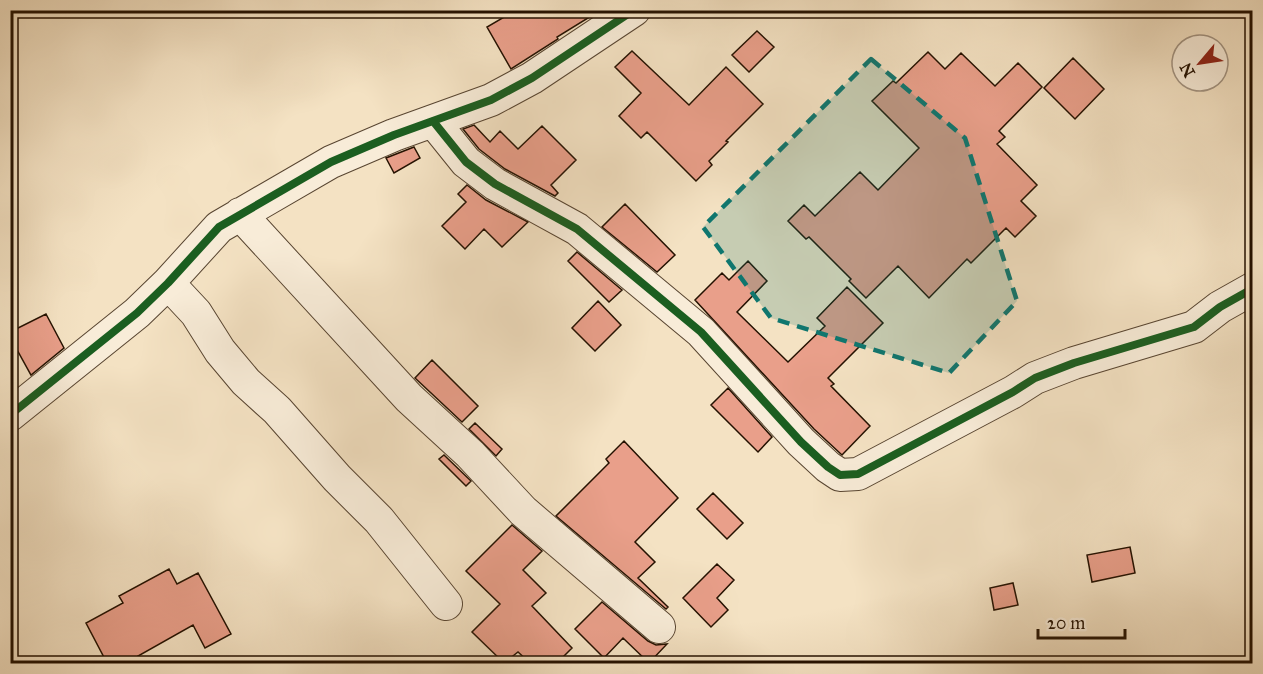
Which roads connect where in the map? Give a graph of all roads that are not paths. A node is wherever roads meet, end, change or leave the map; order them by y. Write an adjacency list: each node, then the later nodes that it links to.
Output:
1 (634, 10): 2 (street)
2 (434, 121): 3 (street); 5 (street)
3 (240, 214): 4 (street); 8 (street)
4 (168, 283): 6 (street); 7 (street)
5 (1252, 289)
6 (10, 415)
7 (446, 604)
8 (659, 627)

